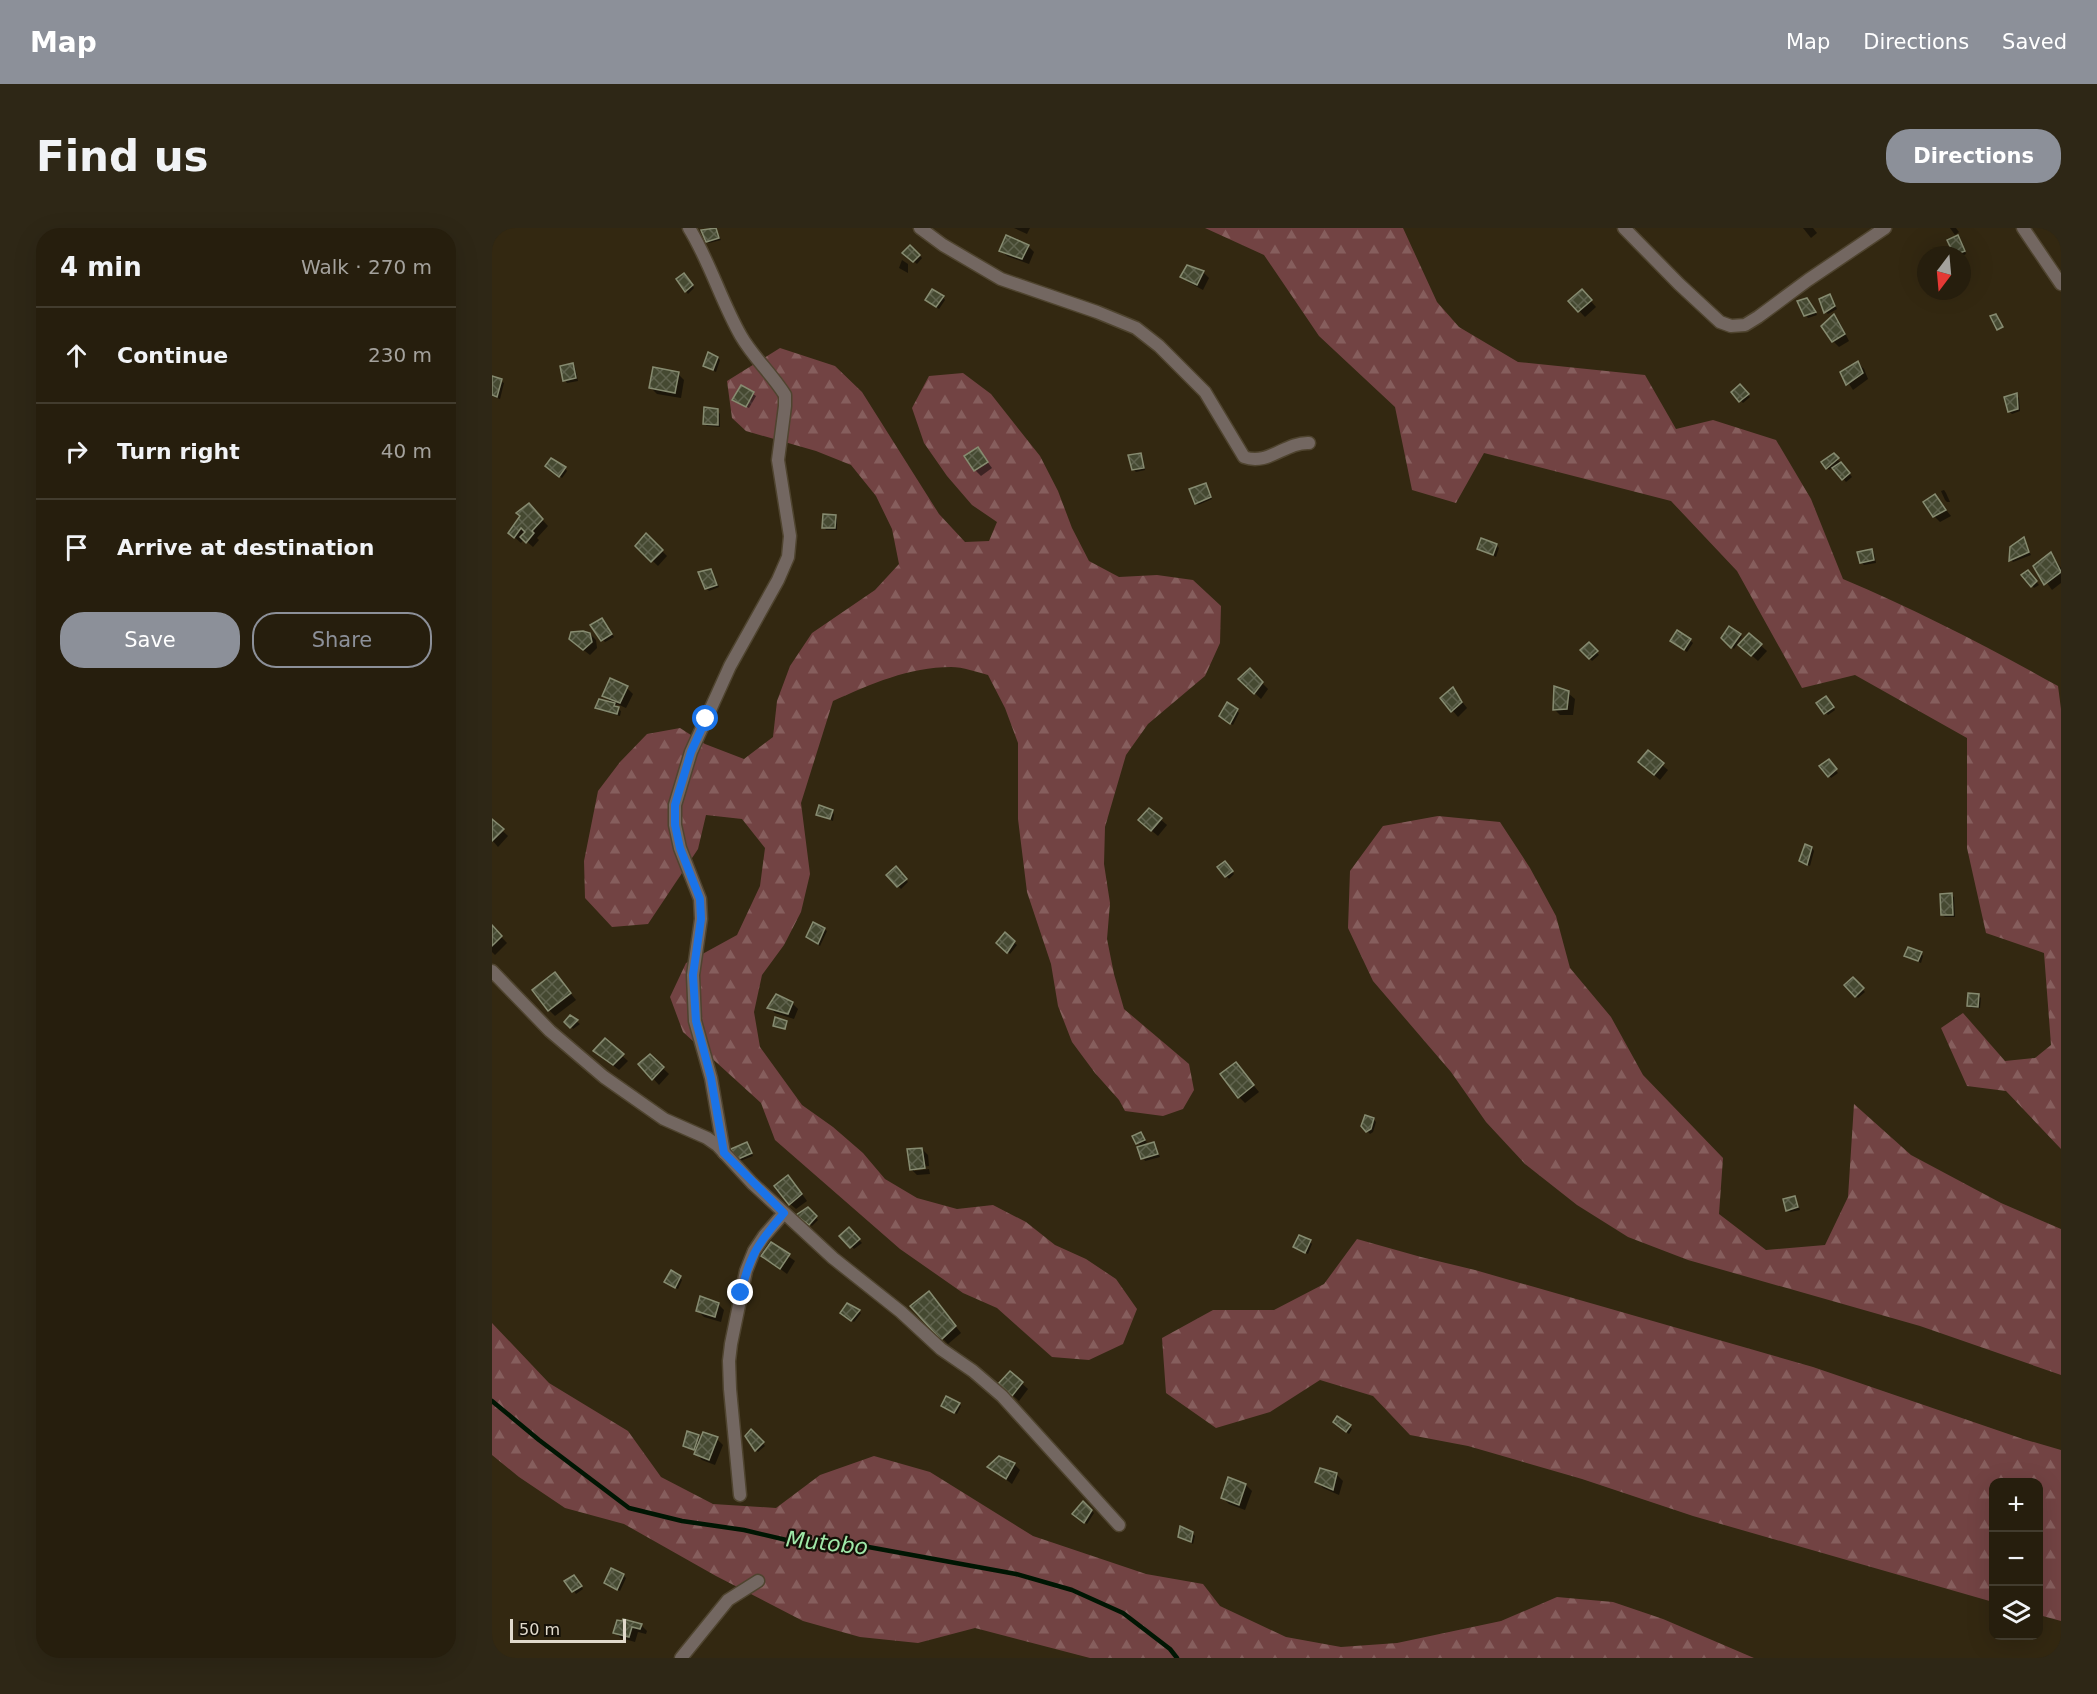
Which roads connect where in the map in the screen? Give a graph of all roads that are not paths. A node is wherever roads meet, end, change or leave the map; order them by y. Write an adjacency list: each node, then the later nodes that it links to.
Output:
1 (689, 228): 9 (street)
2 (920, 228): 7 (street)
3 (1624, 228): 4 (street)
4 (1885, 228)
5 (2023, 228): 6 (street)
6 (2061, 284)
7 (1309, 444)
8 (492, 971): 9 (street)
9 (724, 1153): 10 (street)
10 (784, 1213): 11 (street); 12 (street)
11 (740, 1495)
12 (1119, 1524)
13 (758, 1581): 14 (street)
14 (681, 1658)

